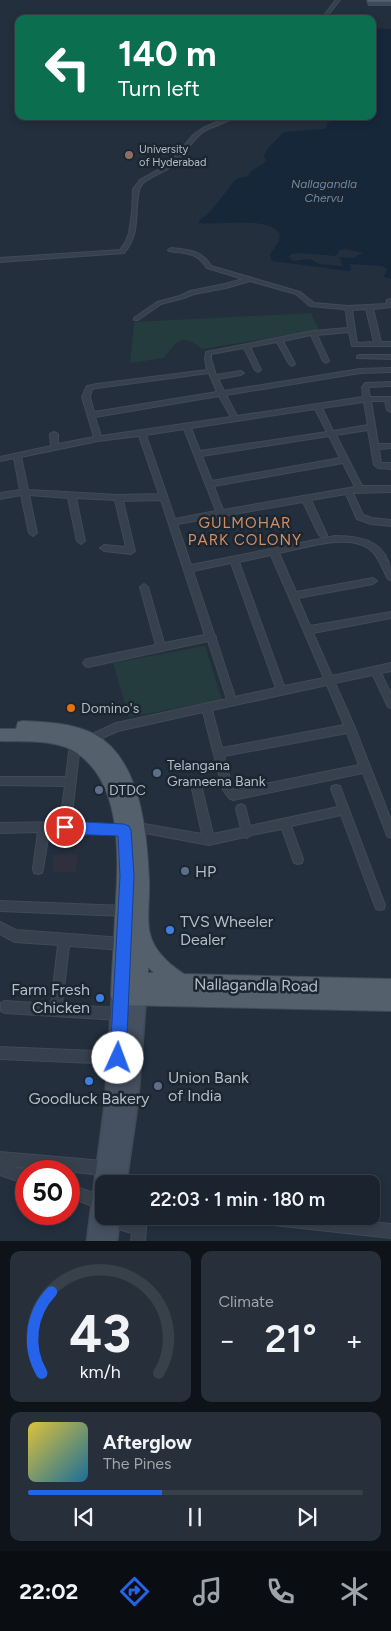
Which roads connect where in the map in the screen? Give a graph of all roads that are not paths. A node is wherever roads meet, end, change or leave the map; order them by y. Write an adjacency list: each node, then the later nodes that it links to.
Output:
1 (338, 0): 2 (street)
2 (326, 15)
3 (226, 120): 5 (street)
4 (171, 250): 6 (street)
5 (0, 260)
6 (250, 279): 8 (street); 10 (street)
7 (391, 305): 9 (street)
8 (347, 308): 9 (street); 11 (street)
9 (369, 308): 15 (street)
10 (136, 319)
11 (351, 330): 12 (street); 17 (street)
12 (313, 333): 13 (street); 19 (street)
13 (279, 339): 16 (street); 20 (street)
14 (391, 344): 15 (street)
15 (378, 345): 17 (street)
16 (246, 346): 21 (street); 24 (street)
17 (356, 351): 18 (street)
18 (391, 357)
19 (326, 361)
20 (292, 364)
21 (258, 370)
22 (391, 370): 26 (street)
23 (241, 373): 24 (street)
24 (213, 374): 26 (street); 31 (street)
25 (391, 384): 27 (street)
26 (222, 393): 31 (street); 32 (street)
27 (366, 399): 28 (street); 29 (street); 34 (street)
28 (390, 399): 30 (street)
29 (317, 406): 32 (street); 36 (street)
30 (391, 410)
31 (91, 415): 38 (street)
32 (234, 419): 33 (street)
33 (188, 426): 35 (street); 42 (street)
34 (371, 427): 36 (street); 41 (street)
35 (142, 432): 38 (street); 54 (street)
36 (331, 432): 42 (street); 45 (street)
37 (54, 434): 40 (street)
38 (98, 439): 40 (street)
39 (391, 446): 41 (street)
40 (55, 447): 43 (street)
41 (374, 447): 46 (street)
42 (199, 454): 47 (street)
43 (17, 455): 44 (street); 51 (street)
44 (0, 459)
45 (346, 460): 47 (street); 48 (street)
46 (391, 466)
47 (210, 484): 57 (street)
48 (360, 489): 49 (street); 50 (street)
49 (391, 489)
50 (348, 491): 56 (street); 58 (street)
51 (24, 492): 52 (street); 53 (street); 62 (street)
52 (0, 496)
53 (72, 496): 55 (street); 64 (street)
54 (164, 497): 55 (street); 59 (street)
55 (118, 498): 65 (street)
56 (306, 498): 57 (street); 63 (street)
57 (221, 514): 59 (street)
58 (363, 518): 60 (street); 61 (street)
59 (171, 522): 69 (street)
60 (391, 523)
61 (360, 528)
62 (33, 533)
63 (323, 535)
64 (81, 541)
65 (104, 548)
66 (274, 552): 67 (street); 68 (street); 73 (street)
67 (387, 558): 70 (street)
68 (234, 560): 69 (street); 82 (street)
69 (188, 569): 76 (street)
70 (391, 577)
71 (373, 581): 73 (street)
72 (144, 587): 77 (street)
73 (293, 596): 75 (street)
74 (391, 614): 75 (street)
75 (308, 630): 81 (street)
76 (212, 637): 77 (street); 83 (street)
77 (161, 647): 78 (street)
78 (88, 663)
79 (391, 667): 80 (street)
80 (375, 670): 81 (street); 84 (street)
81 (329, 680): 82 (street); 87 (street)
82 (281, 690): 83 (street)
83 (232, 701): 85 (street)
84 (391, 704)
85 (206, 707): 90 (street); 91 (street)
86 (0, 726): 89 (main road)
87 (350, 728): 91 (street); 92 (street)
88 (0, 735): 89 (main road)
89 (73, 738): 90 (main road); 94 (street); 103 (main road)
90 (91, 739): 103 (main road)
91 (220, 753): 92 (street)
92 (366, 768): 105 (street)
93 (0, 781): 94 (street)
94 (70, 782): 100 (street)
95 (197, 789): 106 (street)
96 (336, 789): 98 (street)
97 (241, 809): 104 (street)
98 (344, 810): 99 (street); 109 (street)
99 (285, 824): 104 (street); 107 (street)
100 (65, 827): 102 (street); 103 (street)
101 (0, 828): 102 (street)
102 (44, 828): 108 (street)
103 (131, 829): 106 (street); 111 (main road); 113 (main road)
104 (247, 833): 106 (street)
105 (391, 833)
106 (209, 840)
107 (298, 859)
108 (38, 869)
109 (380, 905)
110 (0, 906): 111 (street)
111 (125, 911): 115 (main road)
112 (0, 928): 114 (street)
113 (140, 930): 116 (main road); 118 (main road)
114 (64, 940): 115 (street); 121 (street)
115 (123, 944): 118 (main road)
116 (183, 984): 117 (main road, Nallagandla Road); 118 (main road, Nallagandla Road)
117 (391, 988)
118 (129, 989): 119 (main road, Nallagandla Road); 122 (main road); 130 (main road)
119 (391, 1002)
120 (5, 1007): 121 (street)
121 (56, 1009): 122 (street)
122 (119, 1014): 124 (main road)
123 (0, 1053): 124 (street)
124 (118, 1058): 127 (main road)
125 (0, 1158): 127 (street)
126 (0, 1168): 128 (street)
127 (104, 1168): 129 (main road)
128 (15, 1173)
129 (104, 1175)
130 (118, 1175)
131 (80, 1198): 132 (street)
132 (95, 1207)
133 (102, 1225): 137 (main road)
134 (106, 1225): 138 (main road)
135 (343, 1225): 136 (street)
136 (391, 1230)
137 (96, 1241)
138 (107, 1241)

